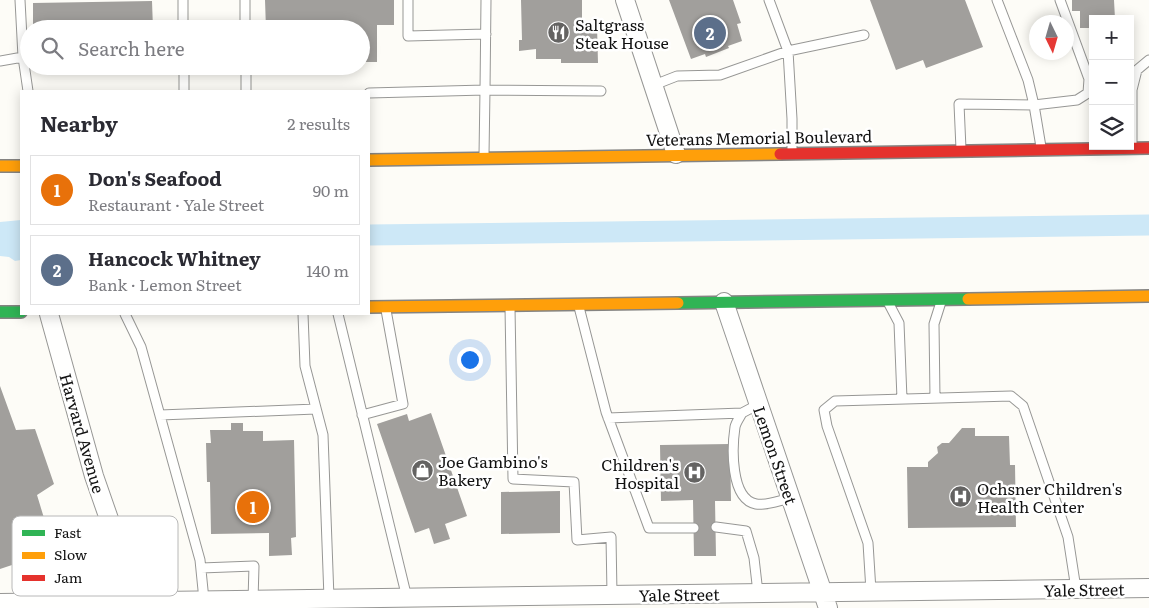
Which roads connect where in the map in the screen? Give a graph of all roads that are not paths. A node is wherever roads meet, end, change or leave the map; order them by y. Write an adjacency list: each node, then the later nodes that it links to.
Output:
1 (20, 0): 10 (lane)
2 (183, 0): 11 (lane)
3 (245, 0): 12 (lane)
4 (408, 0): 13 (lane)
5 (486, 0): 13 (lane)
6 (625, 0): 22 (street)
7 (769, 0): 15 (lane)
8 (997, 0): 29 (lane)
9 (1060, 0): 29 (lane)
10 (21, 20)
11 (183, 20)
12 (245, 20)
13 (486, 34): 26 (lane)
14 (864, 35): 15 (lane)
15 (788, 51): 22 (lane); 36 (lane)
16 (20, 57): 18 (lane)
17 (1149, 60): 30 (lane)
18 (0, 61)
19 (25, 75): 23 (lane)
20 (184, 75): 24 (lane)
21 (246, 75): 25 (lane)
22 (654, 85): 37 (street)
23 (28, 90)
24 (184, 90)
25 (246, 90)
26 (485, 90): 27 (lane); 28 (lane); 38 (lane)
27 (601, 92)
28 (370, 93)
29 (1034, 105): 34 (lane); 35 (lane)
30 (1132, 105)
31 (1134, 148): 32 (main road, Veterans Memorial Boulevard)
32 (1149, 148)
33 (1089, 149): 34 (main road, Veterans Memorial Boulevard)
34 (1042, 150): 35 (main road, Veterans Memorial Boulevard)
35 (961, 151): 36 (main road, Veterans Memorial Boulevard)
36 (792, 152): 37 (main road, Veterans Memorial Boulevard)
37 (676, 154): 38 (main road, Veterans Memorial Boulevard)
38 (484, 158): 40 (main road, Veterans Memorial Boulevard)
39 (370, 160): 40 (main road, Veterans Memorial Boulevard)
40 (383, 160): 41 (main road)
41 (370, 164)
42 (0, 166): 43 (main road)
43 (20, 166)
44 (1149, 296): 45 (main road)
45 (943, 299): 46 (main road); 58 (lane)
46 (886, 300): 47 (main road); 59 (lane)
47 (724, 302): 48 (main road); 60 (street, Lemon Street)
48 (578, 304): 49 (main road); 65 (lane)
49 (510, 305): 51 (main road); 75 (lane)
50 (370, 307): 51 (main road)
51 (385, 307): 64 (lane)
52 (0, 312): 53 (main road)
53 (20, 312)
54 (49, 315): 67 (street, Harvard Avenue)
55 (126, 315): 63 (lane)
56 (303, 315): 61 (lane)
57 (338, 315): 64 (lane)
58 (935, 398): 59 (lane); 72 (lane)
59 (902, 399): 73 (lane)
60 (759, 404): 62 (lane); 66 (street, Lemon Street)
61 (316, 409): 63 (lane); 76 (lane)
62 (742, 413): 65 (lane); 66 (lane)
63 (160, 415): 70 (lane)
64 (362, 415): 77 (lane)
65 (608, 418): 69 (lane)
66 (791, 498): 80 (street, Lemon Street)
67 (108, 516)
68 (716, 527): 74 (lane)
69 (694, 528)
70 (201, 568): 78 (lane); 79 (lane)
71 (1149, 588): 72 (street, Yale Street)
72 (1076, 589): 73 (street, Yale Street)
73 (871, 591): 80 (street, Yale Street)
74 (758, 593): 75 (street, Yale Street); 80 (street, Yale Street)
75 (612, 594): 77 (street, Yale Street)
76 (328, 598): 77 (street, Yale Street); 79 (street, Yale Street)
77 (407, 598)
78 (204, 600): 79 (street, Yale Street); 82 (street, Yale Street)
79 (254, 600)
80 (825, 600)
81 (0, 603): 82 (street, Yale Street)
82 (139, 605)

